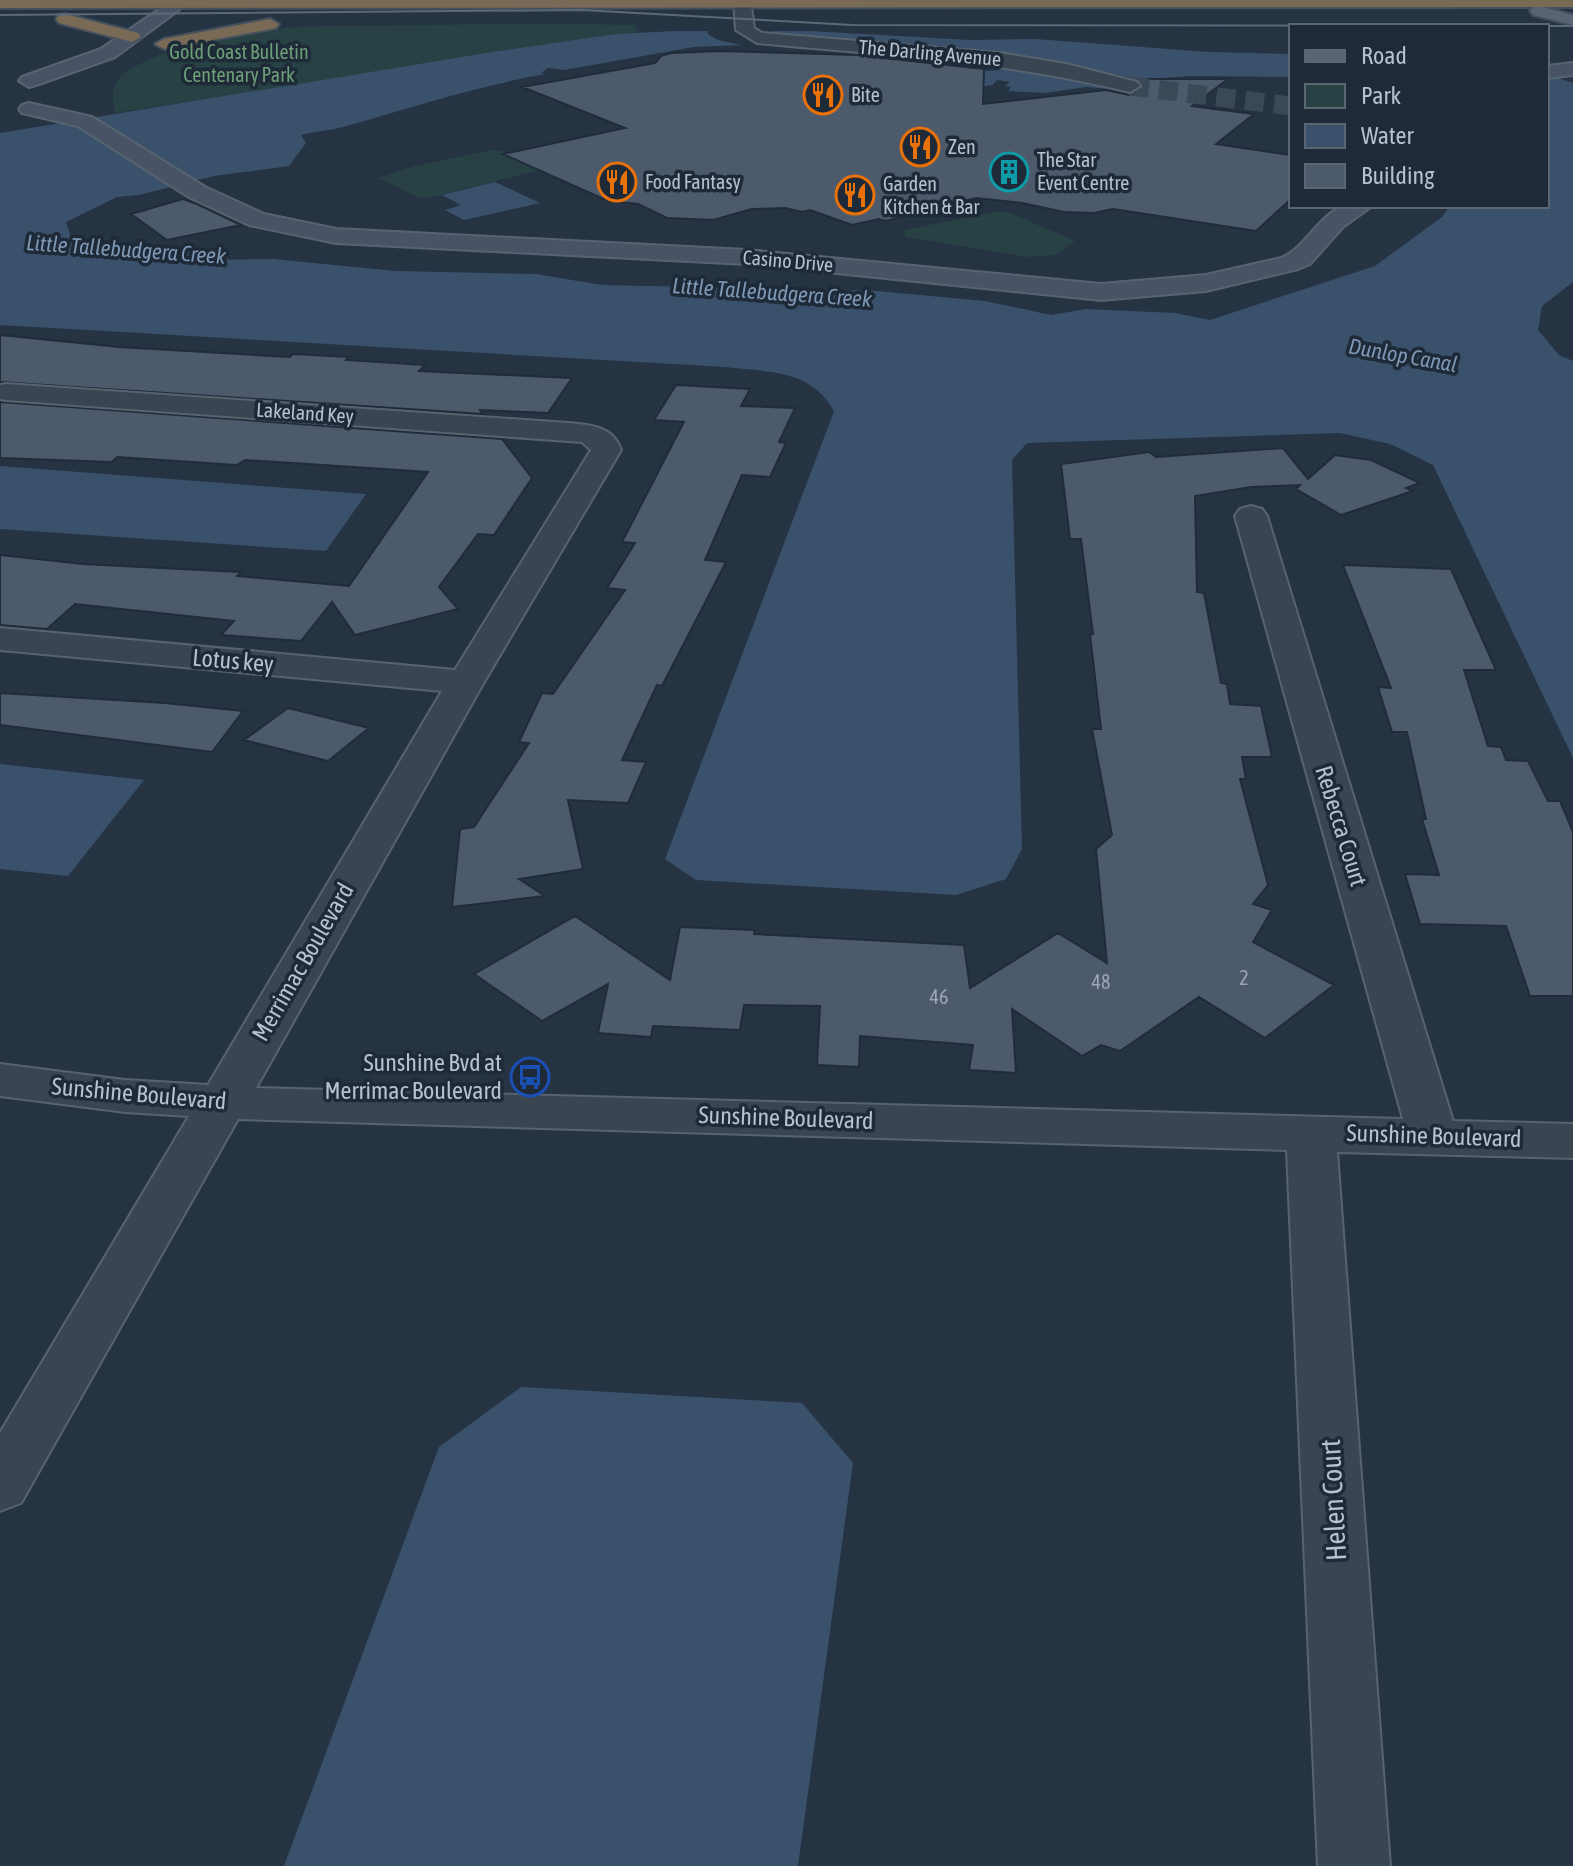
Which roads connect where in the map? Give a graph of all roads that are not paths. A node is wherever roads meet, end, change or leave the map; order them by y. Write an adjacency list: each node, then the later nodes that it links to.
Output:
1 (182, 2): 2 (highway); 5 (highway); 9 (street)
2 (212, 2): 3 (highway); 10 (street)
3 (275, 2): 6 (highway)
4 (1573, 2): 6 (highway)
5 (0, 3)
6 (743, 11): 7 (highway); 11 (highway); 21 (street, The Darling Avenue)
7 (1539, 11): 8 (highway); 14 (main road)
8 (1573, 11)
9 (159, 17): 10 (highway); 12 (highway); 17 (street)
10 (195, 17): 11 (highway); 18 (street)
11 (332, 17): 15 (highway)
12 (62, 18): 13 (highway); 17 (highway)
13 (0, 19)
14 (1573, 20)
15 (307, 22)
16 (286, 23): 18 (highway)
17 (132, 37): 22 (street)
18 (158, 48)
19 (129, 61): 20 (street)
20 (99, 76)
21 (1130, 86)
22 (76, 91): 23 (street); 23 (street)
23 (85, 121): 24 (street, Casino Drive)
24 (1358, 208)
25 (6, 392): 26 (street, Lakeland Key)
26 (603, 441): 29 (street, Merrimac Boulevard)
27 (1251, 516): 33 (street, Rebecca Court)
28 (0, 639): 29 (street, Lotus key)
29 (466, 682): 31 (street, Merrimac Boulevard)
30 (0, 1080): 31 (street, Sunshine Boulevard)
31 (224, 1102): 32 (street, Sunshine Boulevard); 35 (street, Merrimac Boulevard)
32 (1311, 1133): 33 (street, Sunshine Boulevard); 36 (street, Helen Court)
33 (1433, 1136): 34 (street, Sunshine Boulevard)
34 (1573, 1141)
35 (0, 1486)
36 (1354, 1866)

